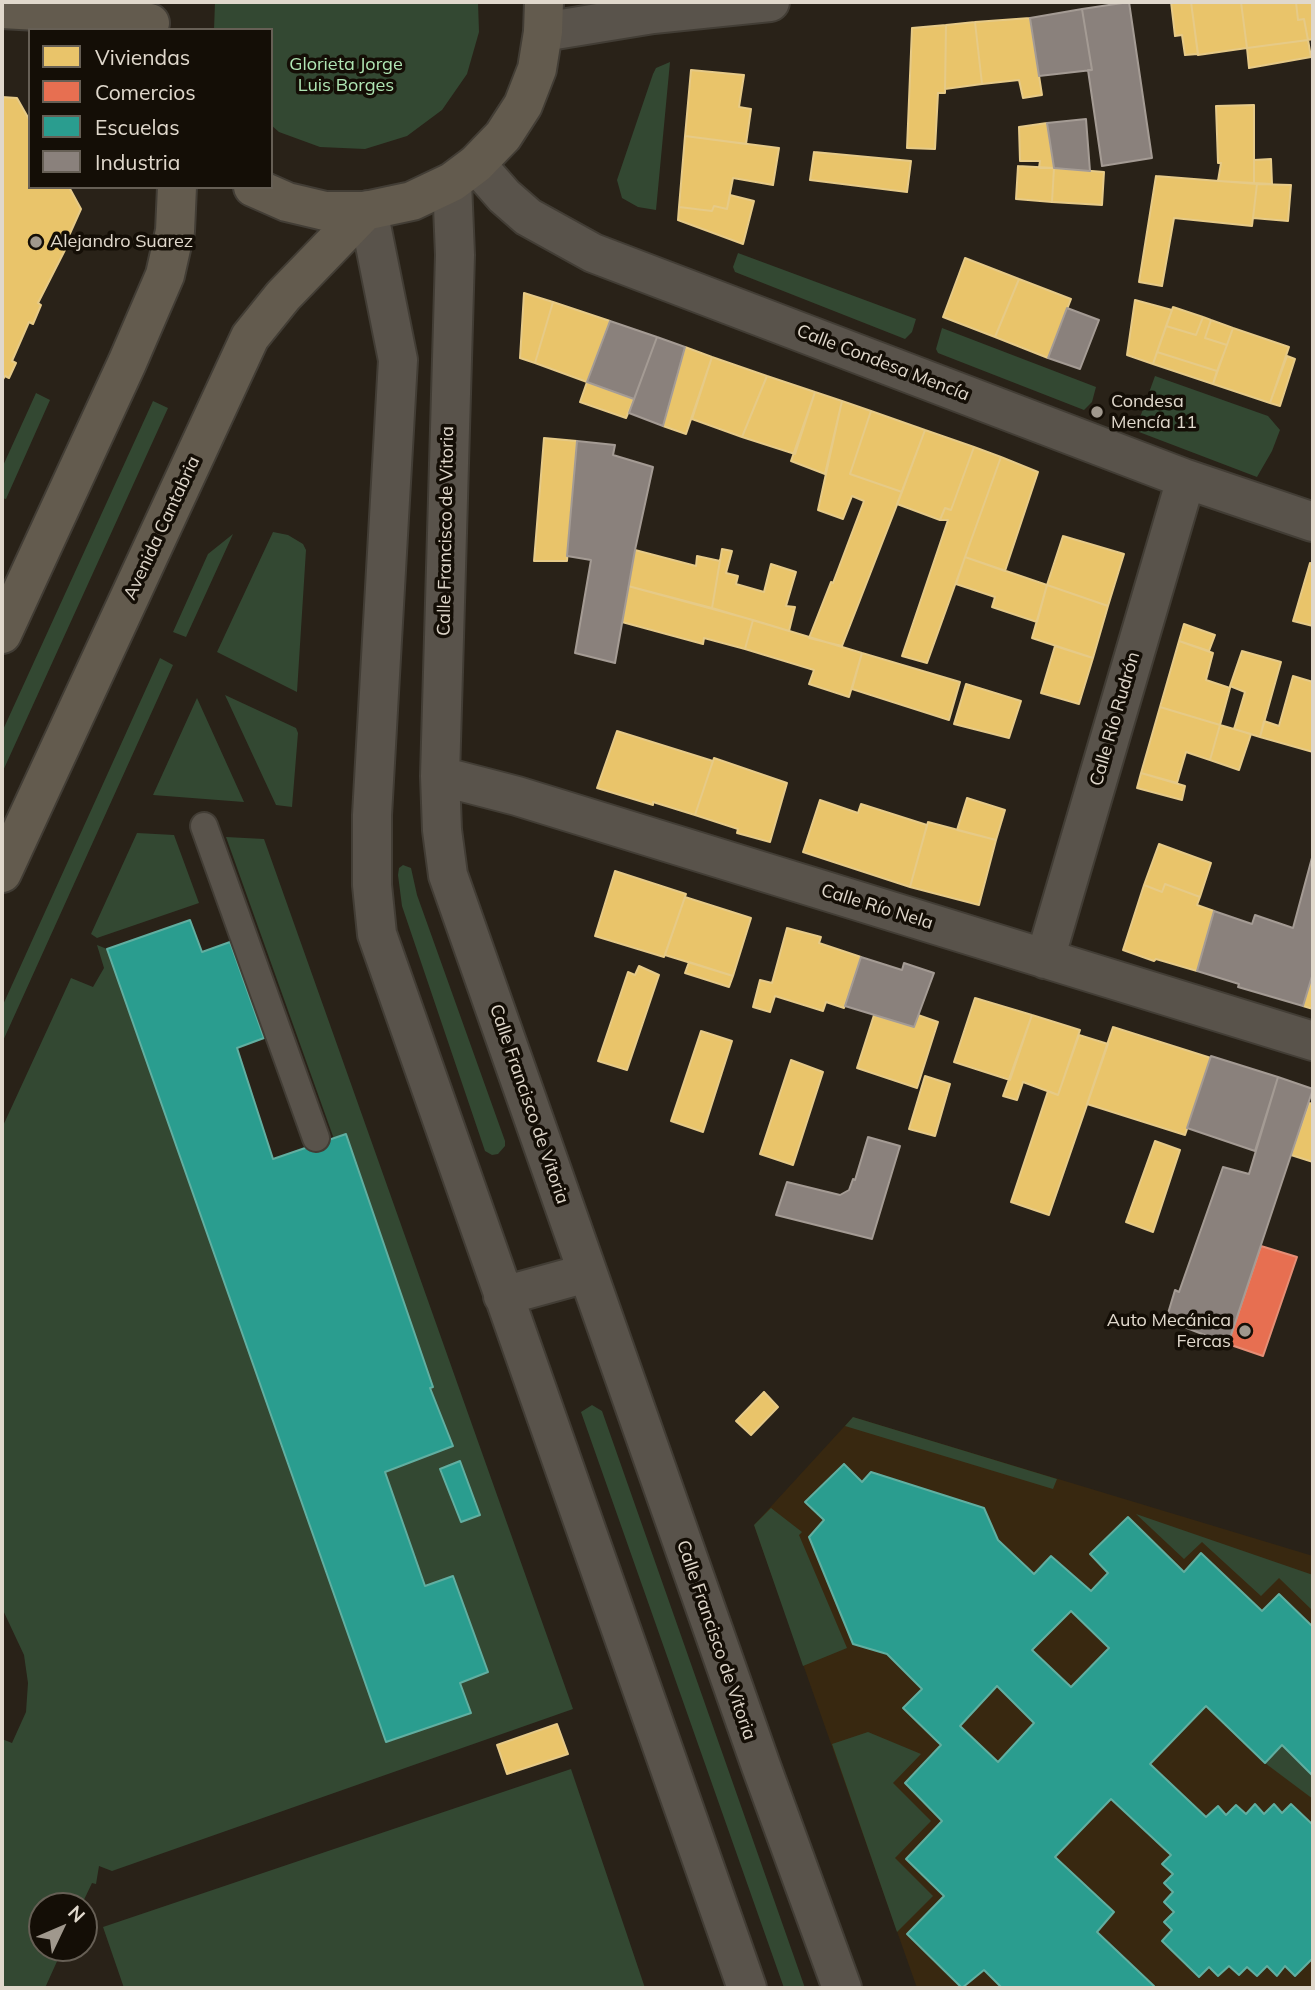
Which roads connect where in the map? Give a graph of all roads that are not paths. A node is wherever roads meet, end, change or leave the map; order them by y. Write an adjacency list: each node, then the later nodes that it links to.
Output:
1 (770, 2): 3 (street)
2 (2, 9): 4 (main road)
3 (543, 17): 5 (main road)
4 (151, 18)
5 (464, 173): 8 (main road); 9 (street, Calle Condesa Mencía); 12 (street, Calle Francisco de Vitoria)
6 (177, 189): 11 (main road)
7 (258, 189): 8 (main road)
8 (367, 211): 14 (main road, Avenida Cantabria); 19 (street)
9 (1186, 479): 10 (street, Calle Condesa Mencía); 15 (street, Calle Río Rudrón)
10 (1313, 522)
11 (2, 634)
12 (440, 776): 15 (street, Calle Río Nela); 18 (street, Calle Francisco de Vitoria)
13 (204, 826): 17 (lane)
14 (2, 873)
15 (1045, 959): 16 (street, Calle Río Nela)
16 (1313, 1041)
17 (316, 1138)
18 (587, 1273): 19 (street); 21 (street, Calle Francisco de Vitoria)
19 (503, 1296): 20 (street)
20 (747, 1988)
21 (842, 1988)

